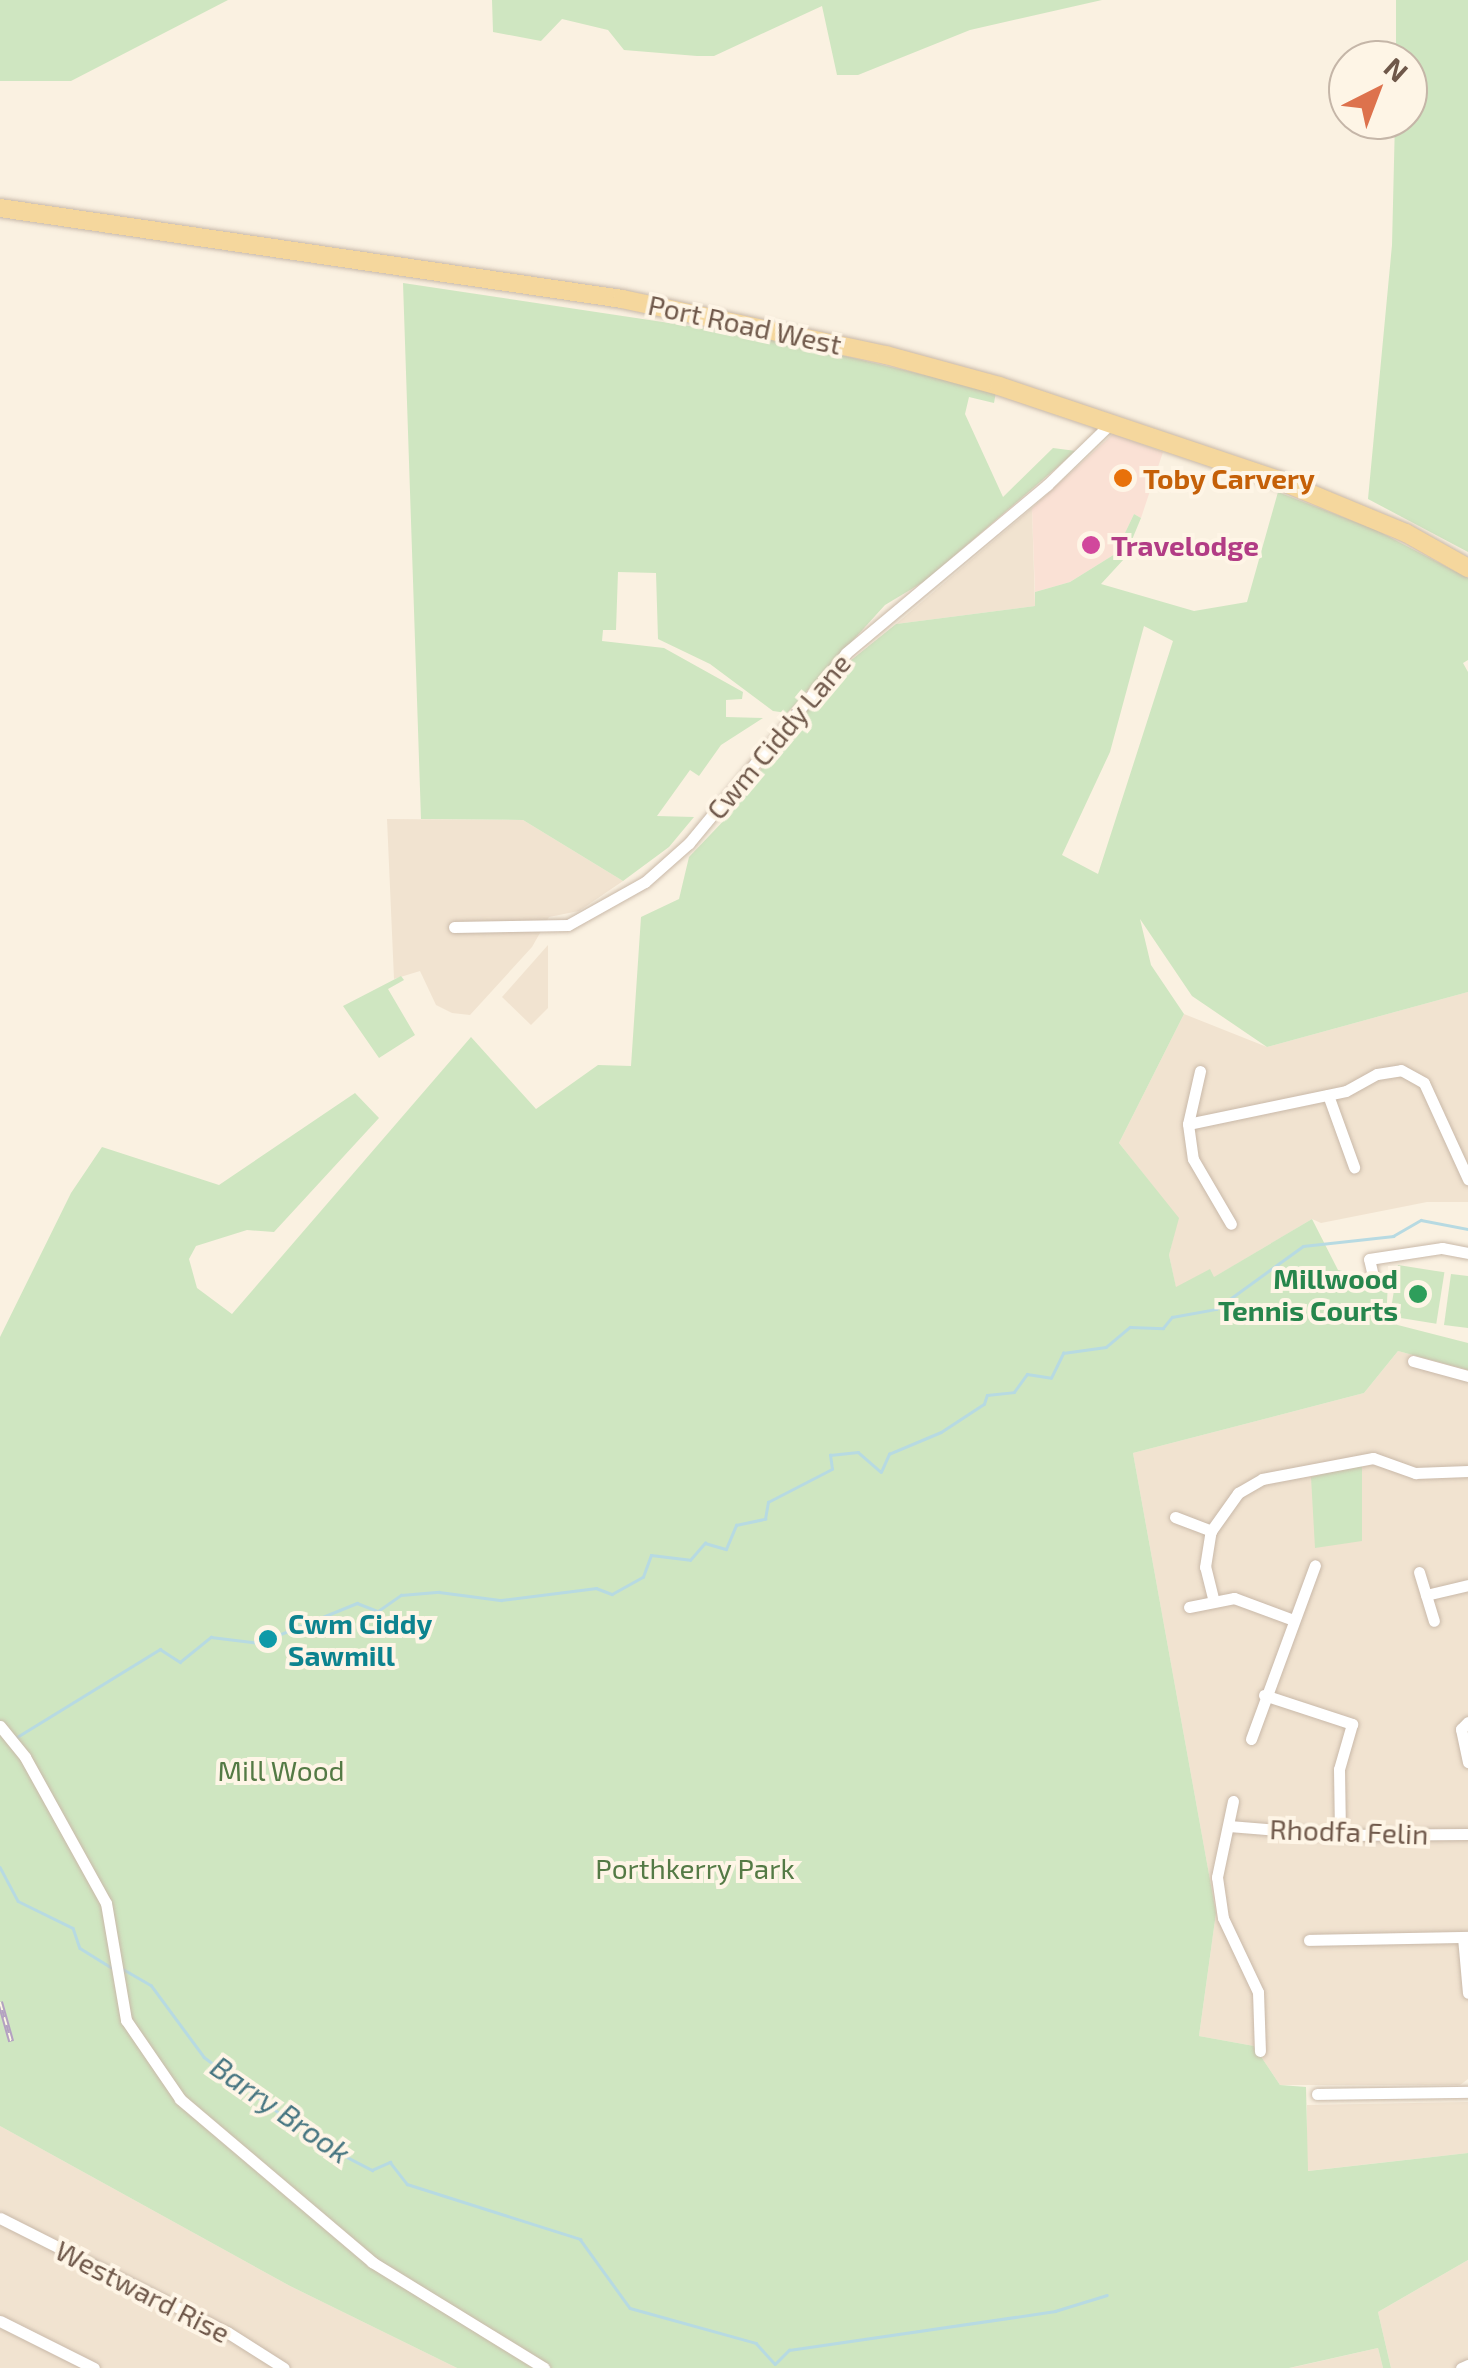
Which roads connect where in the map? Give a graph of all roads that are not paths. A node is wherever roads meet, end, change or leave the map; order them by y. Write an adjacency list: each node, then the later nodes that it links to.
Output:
1 (0, 208): 2 (main road, Port Road West)
2 (1112, 422): 3 (main road, Port Road West); 4 (street, Cwm Ciddy Lane)
3 (1465, 564)
4 (454, 928)
5 (1200, 1071): 7 (street)
6 (1328, 1095): 7 (street); 8 (street); 9 (street)
7 (1188, 1124): 10 (street)
8 (1354, 1167)
9 (1468, 1180)
10 (1231, 1224)
11 (1468, 1253): 12 (street)
12 (1373, 1276)
13 (1413, 1361): 14 (street)
14 (1468, 1376)
15 (1468, 1471): 17 (street)
16 (1175, 1517): 17 (street)
17 (1211, 1531): 22 (street)
18 (1315, 1565): 24 (street)
19 (1419, 1572): 21 (street)
20 (1468, 1585): 21 (street)
21 (1426, 1595): 25 (street)
22 (1213, 1598): 23 (street); 24 (street)
23 (1189, 1607)
24 (1293, 1620): 26 (street)
25 (1434, 1621)
26 (1264, 1695): 29 (street); 34 (street)
27 (1468, 1722): 30 (street)
28 (4, 1730): 46 (street)
29 (1251, 1739)
30 (1468, 1762)
31 (1233, 1802): 32 (street)
32 (1229, 1826): 34 (street, Rhodfa Felin); 38 (street)
33 (1468, 1834): 34 (street, Rhodfa Felin)
34 (1340, 1835)
35 (1466, 1937): 36 (street); 37 (street)
36 (1309, 1940)
37 (1468, 1993)
38 (1260, 2051)
39 (1468, 2092): 40 (street)
40 (1317, 2094)
41 (0, 2218): 45 (street, Westward Rise)
42 (0, 2321): 44 (street)
43 (1468, 2366): 47 (street)
44 (94, 2368)
45 (284, 2368)
46 (544, 2368)
47 (1461, 2368)

